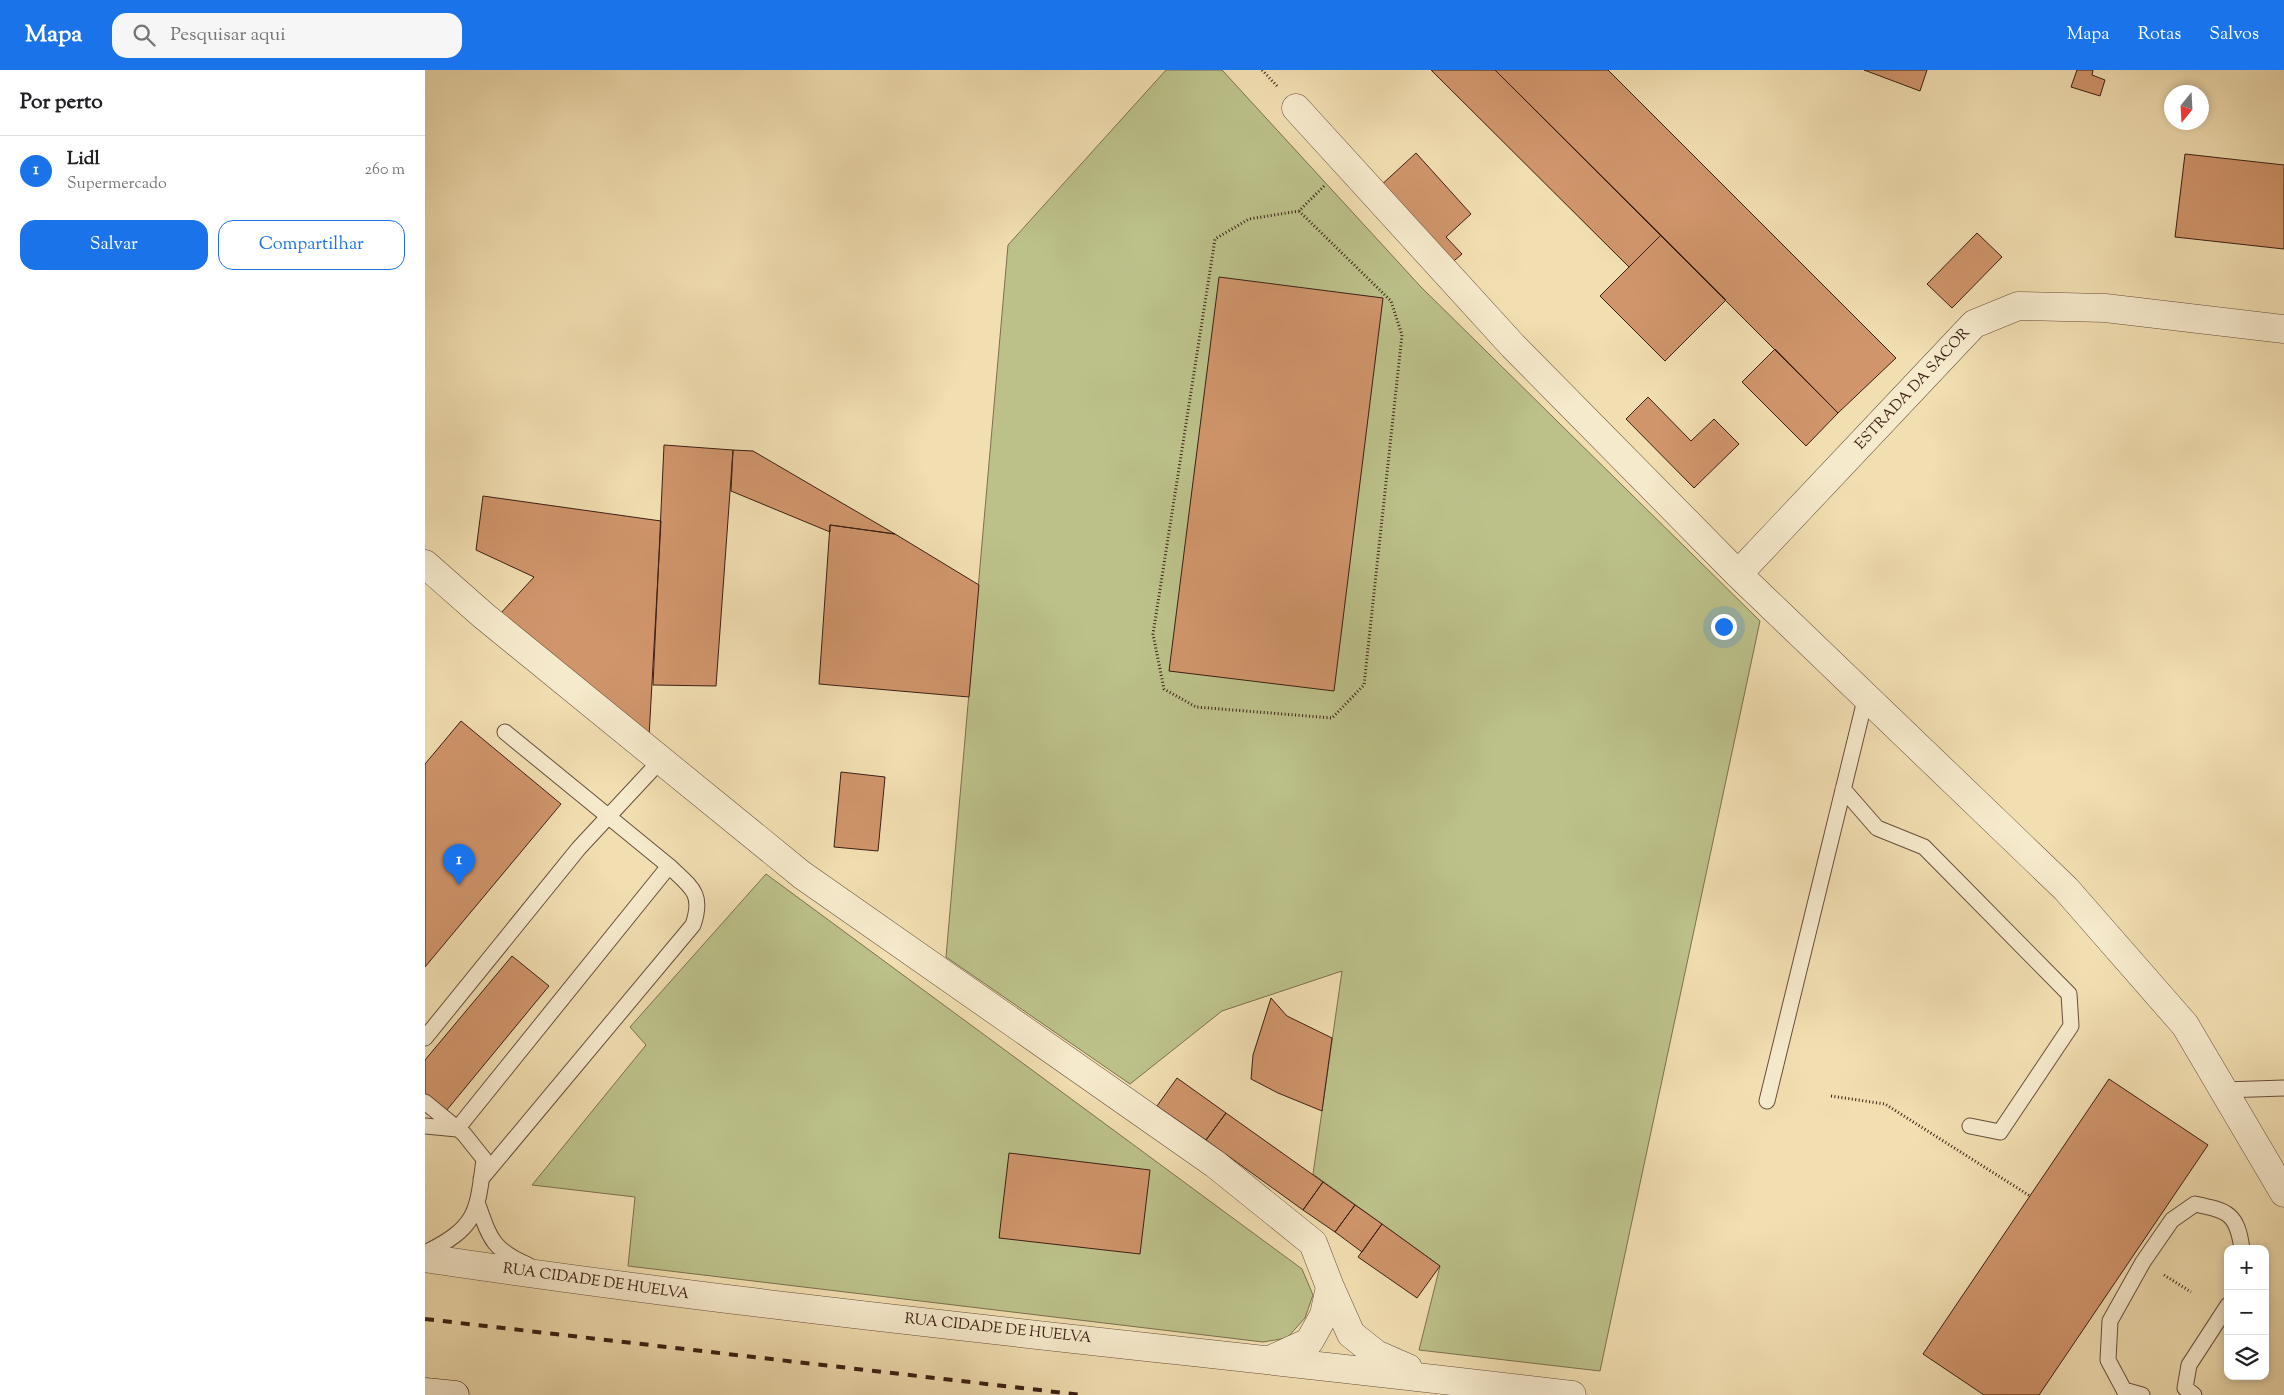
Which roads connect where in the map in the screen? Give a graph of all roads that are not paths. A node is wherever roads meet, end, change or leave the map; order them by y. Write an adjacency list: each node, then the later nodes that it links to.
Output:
1 (1296, 108): 4 (street)
2 (2284, 329): 4 (street, ESTRADA DA SACOR)
3 (425, 564): 7 (street)
4 (1738, 574): 5 (street)
5 (1866, 696): 8 (lane); 13 (street)
6 (505, 732): 9 (lane)
7 (661, 760): 9 (lane); 26 (street)
8 (1843, 789): 15 (lane); 17 (lane)
9 (607, 817): 10 (lane); 11 (lane)
10 (669, 866): 18 (lane); 19 (lane)
11 (425, 1038)
12 (2284, 1088): 13 (lane)
13 (2224, 1090): 20 (street)
14 (425, 1102): 18 (lane)
15 (1767, 1102)
16 (425, 1126): 18 (lane)
17 (1970, 1126)
18 (457, 1129): 19 (lane)
19 (481, 1179): 21 (lane)
20 (2284, 1193)
21 (478, 1205): 23 (lane); 25 (lane)
22 (2241, 1245): 33 (lane)
23 (425, 1253)
24 (425, 1258): 25 (street, RUA CIDADE DE HUELVA)
25 (555, 1276): 28 (street, RUA CIDADE DE HUELVA)
26 (1330, 1287): 28 (street); 29 (street)
27 (2224, 1311): 34 (lane)
28 (1272, 1359): 29 (street, RUA CIDADE DE HUELVA)
29 (1432, 1378): 32 (street, RUA CIDADE DE HUELVA)
30 (425, 1392): 31 (street)
31 (455, 1395)
32 (1572, 1395)
33 (2141, 1395)
34 (2193, 1395)

